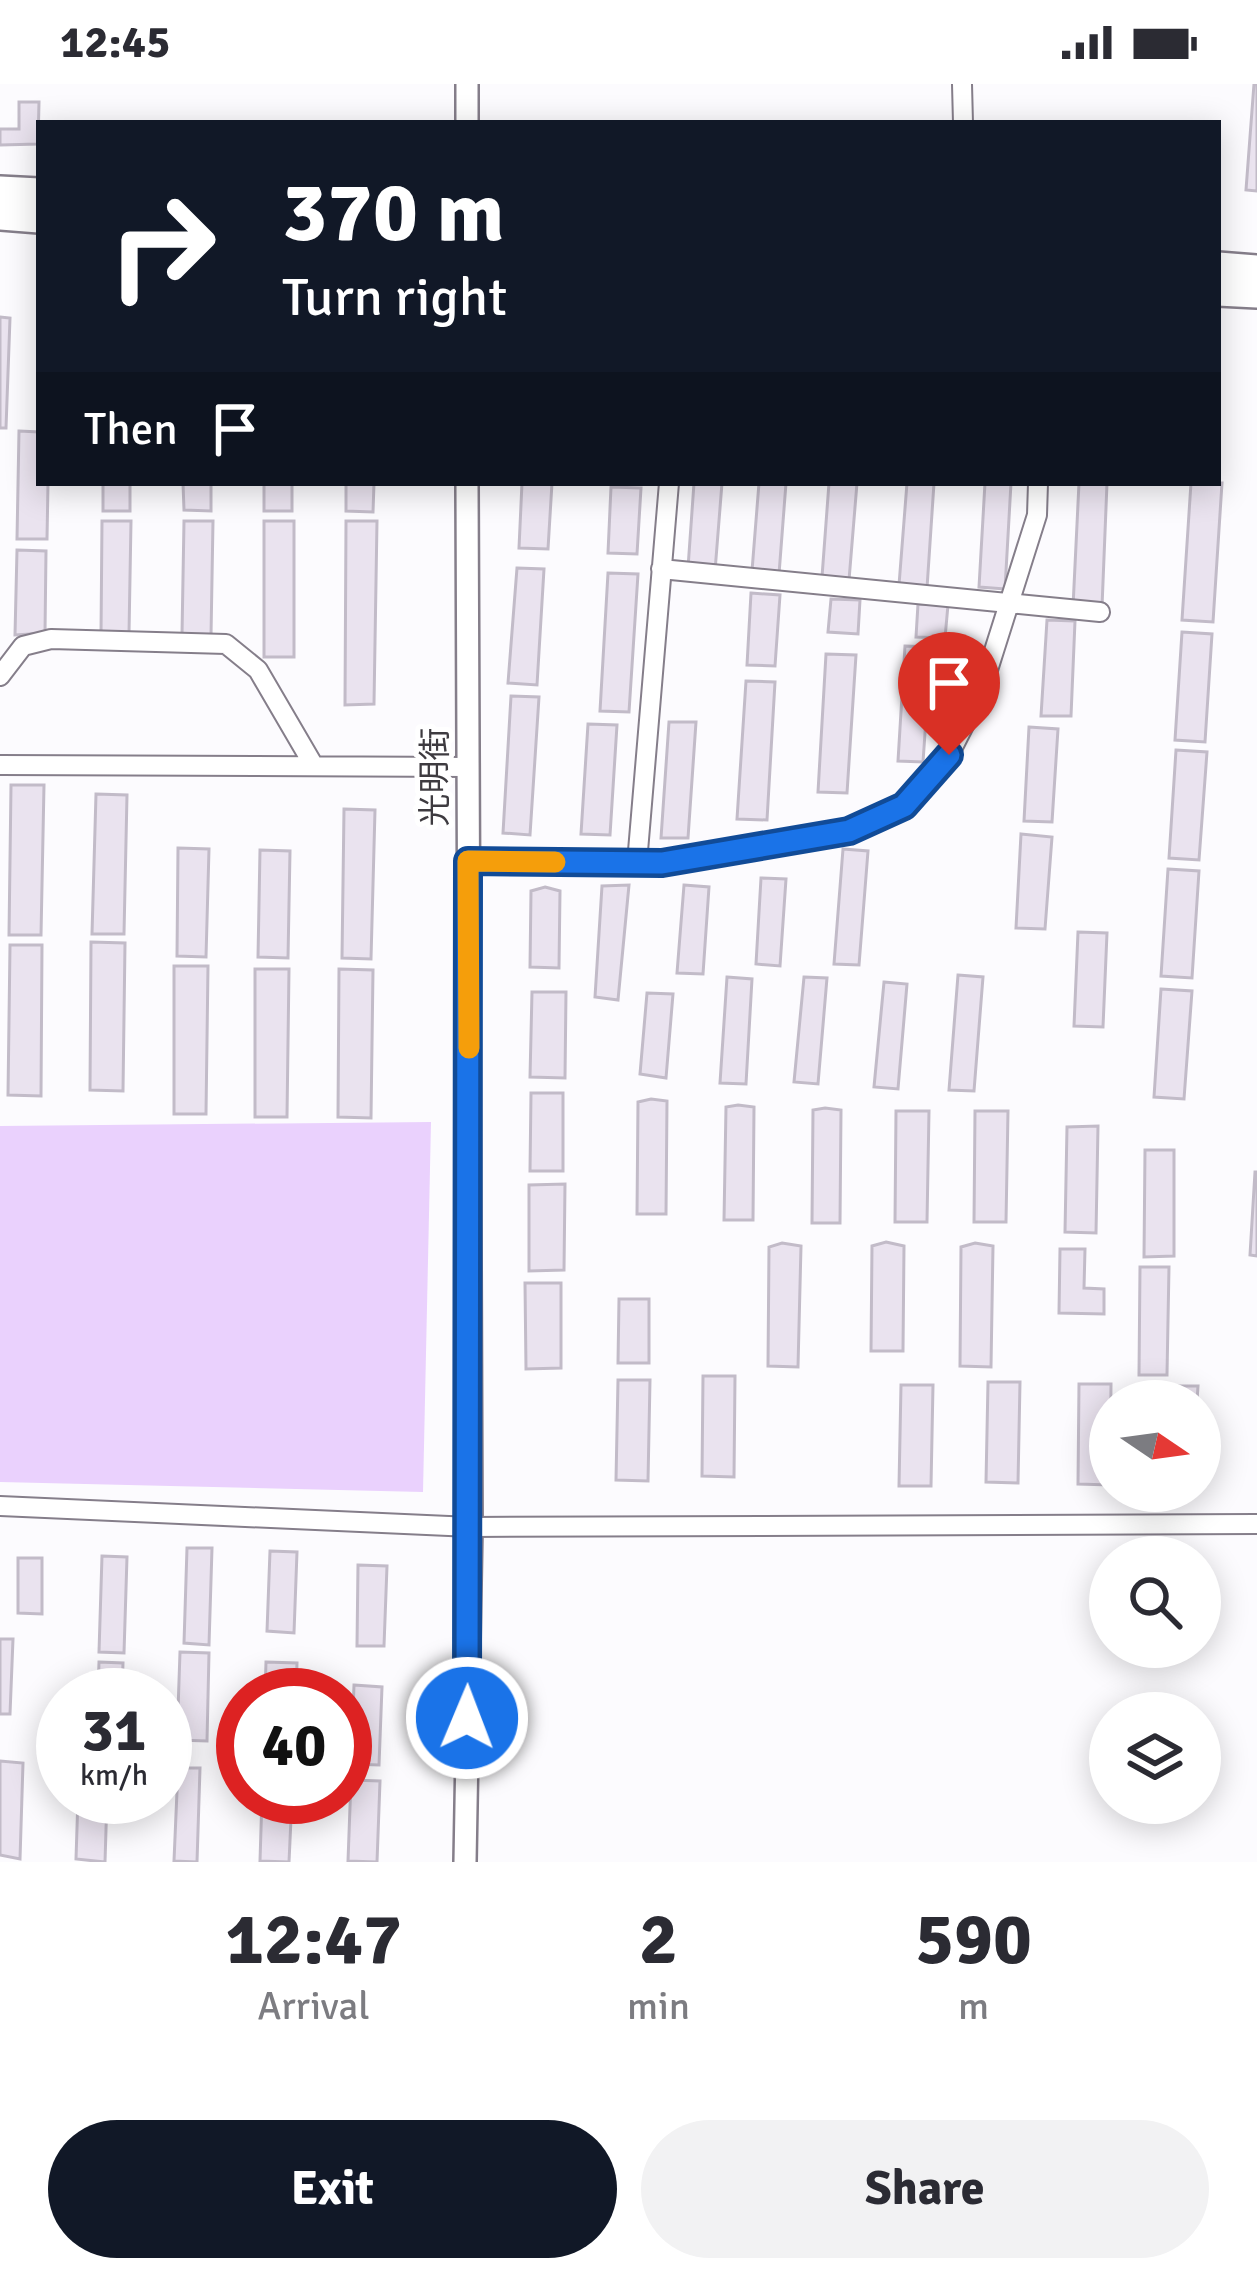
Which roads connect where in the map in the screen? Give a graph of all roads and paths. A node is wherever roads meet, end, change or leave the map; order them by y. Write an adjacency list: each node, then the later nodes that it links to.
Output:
1 (467, 84): 3 (street)
2 (962, 84): 4 (street)
3 (467, 120)
4 (963, 120)
5 (0, 190): 6 (main road)
6 (36, 192)
7 (0, 216): 8 (main road)
8 (36, 218)
9 (1221, 266): 10 (main road)
10 (1257, 269)
11 (1221, 292): 12 (main road)
12 (1257, 294)
13 (467, 486): 22 (street, 光明街)
14 (670, 486): 16 (street)
15 (1038, 486): 17 (street)
16 (662, 569): 17 (street); 24 (street)
17 (1012, 603): 18 (street); 24 (street)
18 (1100, 612)
19 (0, 676): 21 (street)
20 (0, 765): 21 (street)
21 (314, 766): 22 (street)
22 (468, 767): 23 (street, 光明街)
23 (468, 861): 24 (street); 27 (street, 光明街)
24 (637, 863)
25 (0, 1506): 27 (street)
26 (1257, 1524): 27 (street)
27 (471, 1527): 28 (street, 光明街)
28 (465, 1862)

